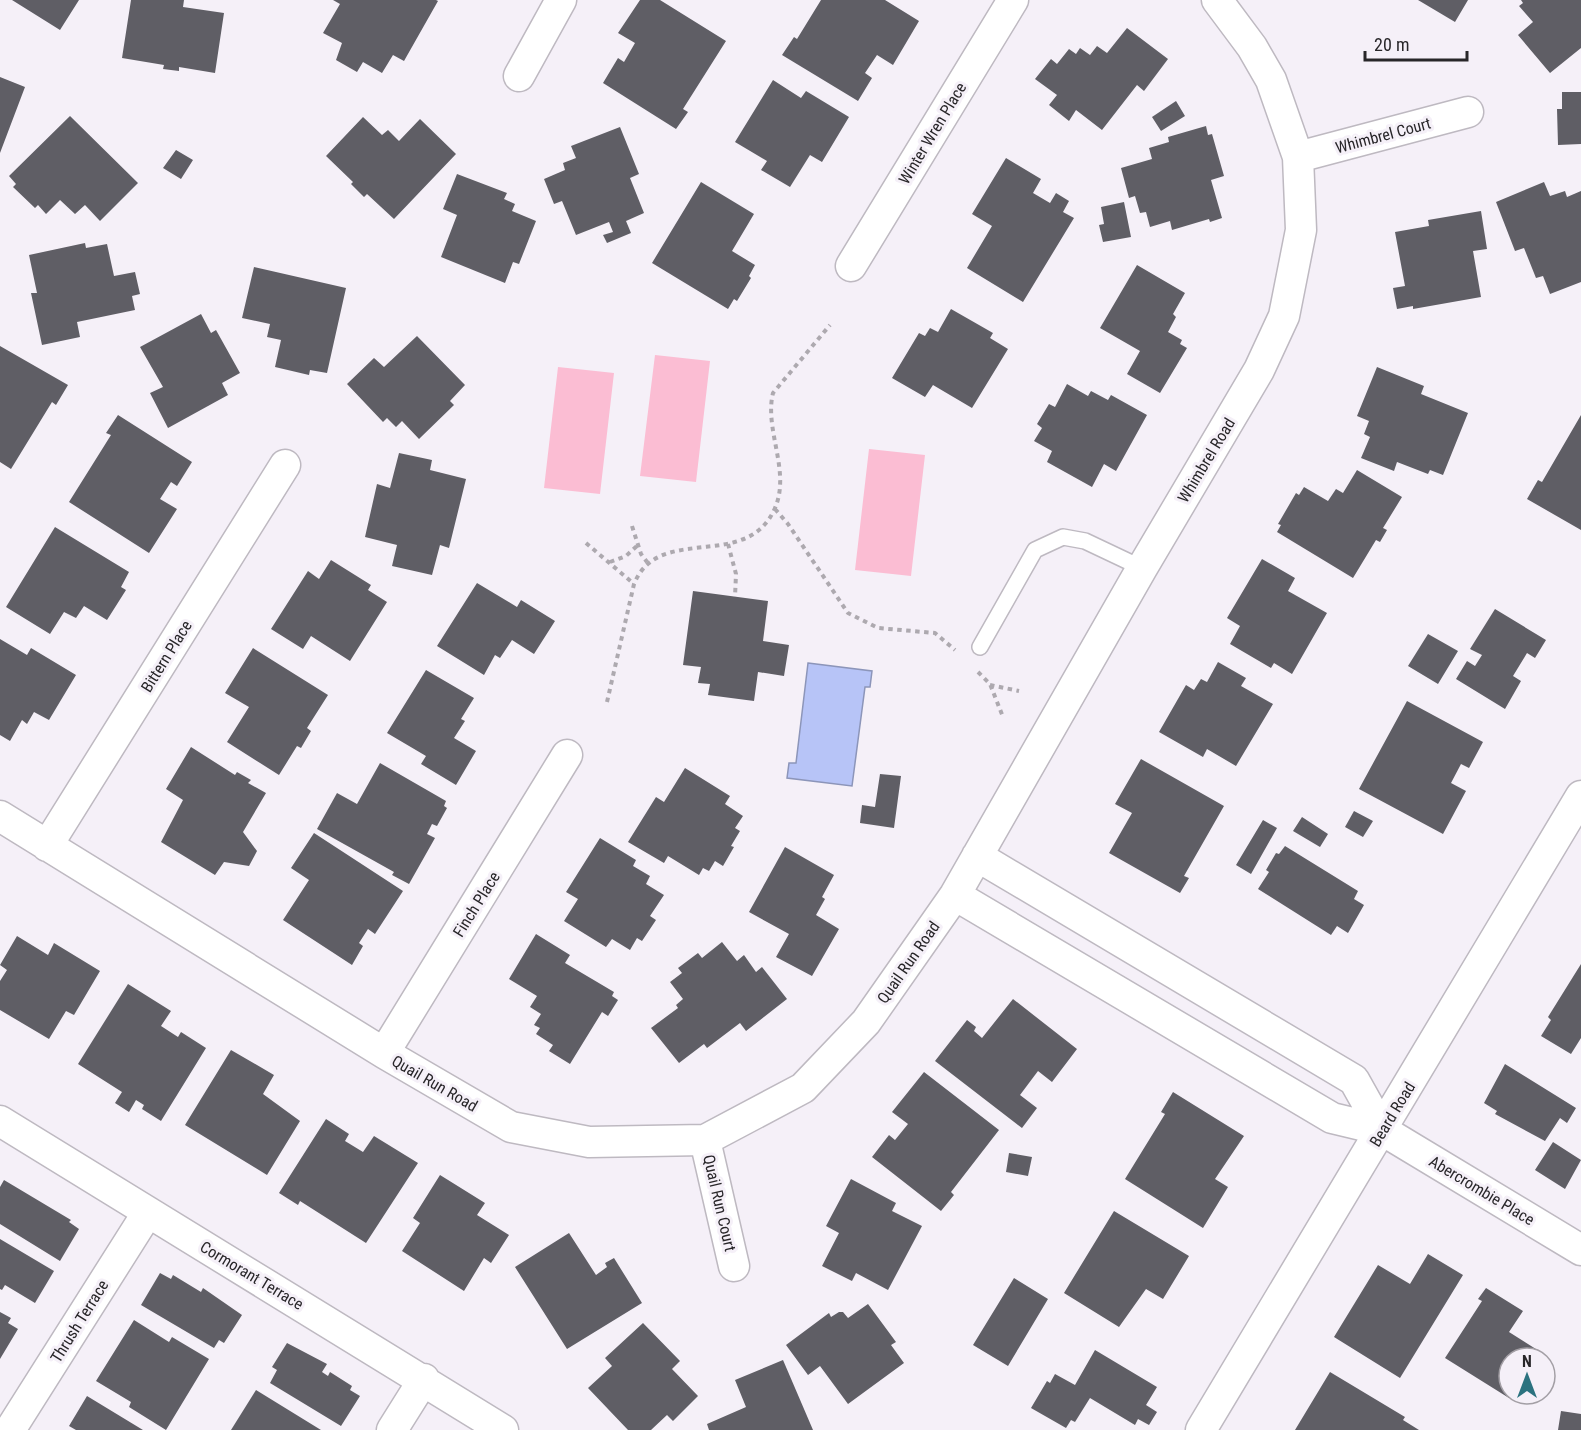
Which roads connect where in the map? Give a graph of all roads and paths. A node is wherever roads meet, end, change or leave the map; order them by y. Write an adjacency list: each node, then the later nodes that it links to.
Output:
1 (561, 0): 4 (street)
2 (1014, 0): 7 (street, Winter Wren Place)
3 (1217, 0): 6 (street, Whimbrel Road)
4 (519, 76)
5 (1468, 112): 6 (street, Whimbrel Court)
6 (1298, 157): 17 (street, Whimbrel Road)
7 (851, 266)
8 (830, 325): 10 (path)
9 (285, 465): 30 (street, Bittern Place)
10 (775, 509): 13 (path); 21 (path)
11 (632, 526): 14 (path)
12 (586, 543): 15 (path)
13 (728, 544): 16 (path); 19 (path)
14 (638, 545): 15 (path); 16 (path)
15 (609, 562): 18 (path)
16 (647, 562): 18 (path)
17 (1142, 568): 20 (lane); 31 (street, Whimbrel Road)
18 (634, 584): 25 (path)
19 (735, 597)
20 (980, 647)
21 (960, 654)
22 (975, 669): 23 (path)
23 (990, 684): 24 (path); 26 (path)
24 (1019, 691)
25 (607, 702)
26 (1003, 717)
27 (567, 755): 33 (street, Finch Place)
28 (1581, 796): 35 (street, Beard Road)
29 (0, 816): 30 (street, Quail Run Road)
30 (47, 846): 33 (street, Quail Run Road)
31 (977, 856): 32 (street, Whimbrel Road); 35 (street)
32 (955, 895): 35 (street); 36 (street, Quail Run Road)
33 (384, 1053): 36 (street, Quail Run Road)
34 (0, 1121): 37 (street, Cormorant Terrace)
35 (1382, 1130): 38 (street, Abercrombie Place); 44 (street, Beard Road)
36 (705, 1140): 39 (street, Quail Run Court)
37 (148, 1212): 40 (street, Cormorant Terrace); 41 (street, Thrush Terrace)
38 (1581, 1250)
39 (734, 1266)
40 (424, 1379): 42 (street); 43 (street, Cormorant Terrace)
41 (10, 1430)
42 (392, 1430)
43 (503, 1430)
44 (1201, 1430)

